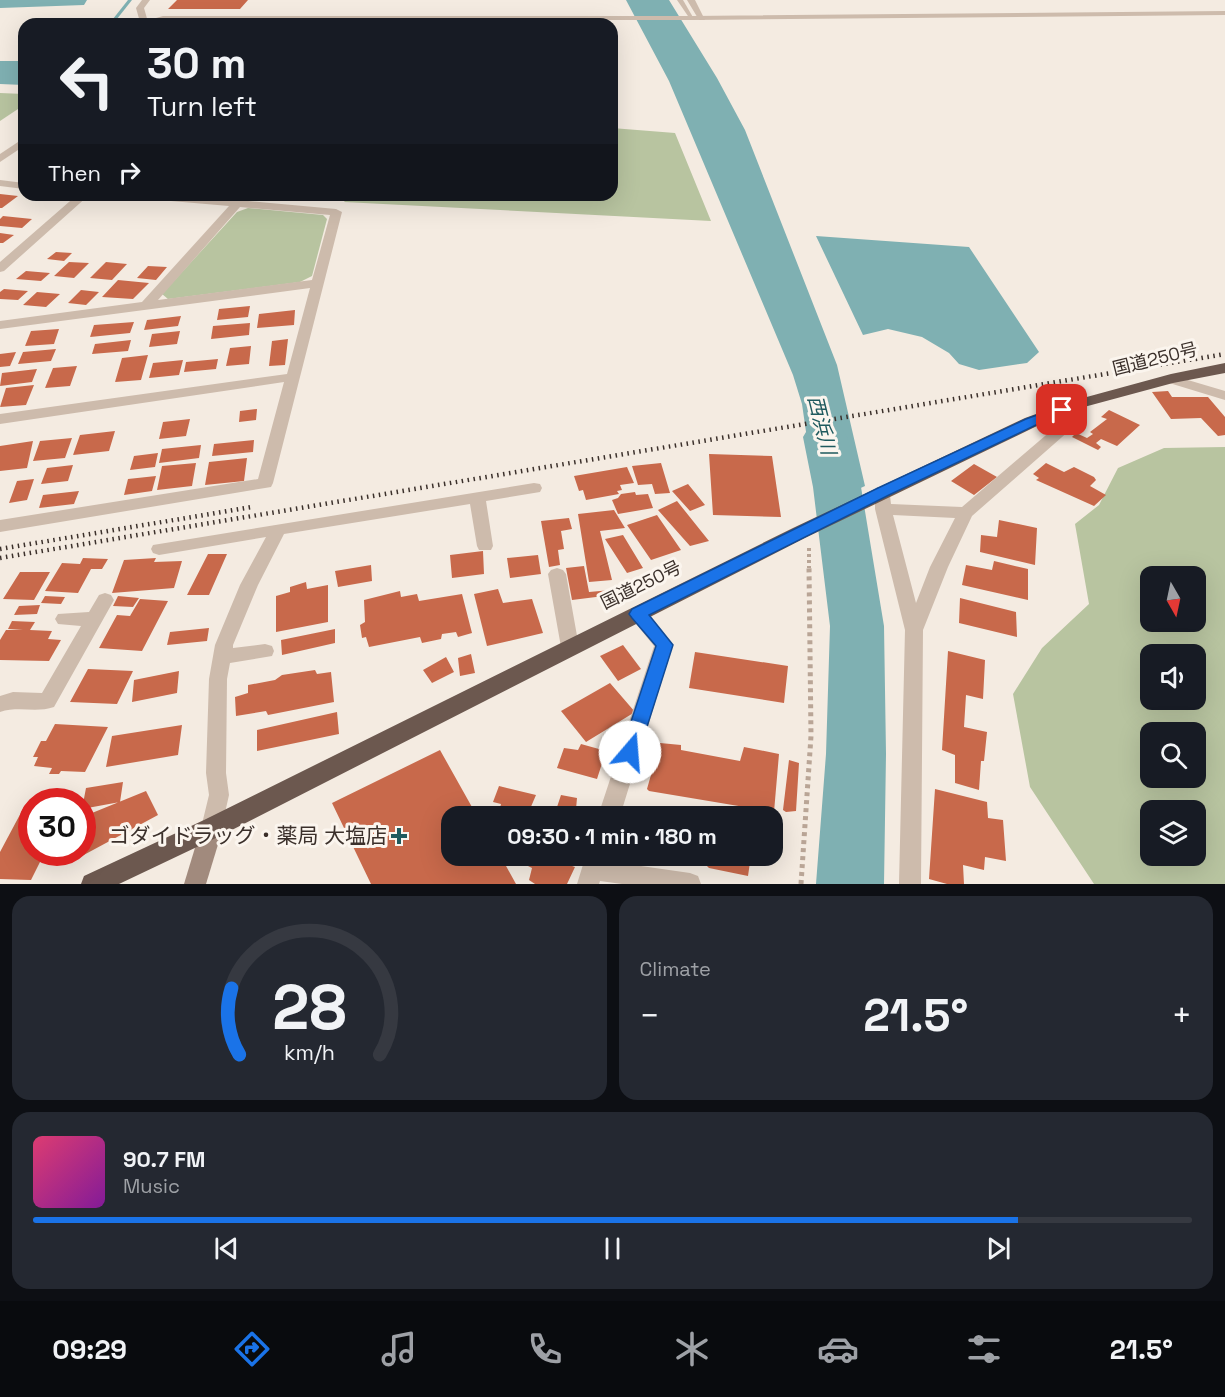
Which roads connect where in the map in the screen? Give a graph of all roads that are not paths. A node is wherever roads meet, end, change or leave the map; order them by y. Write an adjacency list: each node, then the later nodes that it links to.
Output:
1 (146, 0): 5 (street)
2 (680, 0): 9 (lane)
3 (692, 0): 10 (street)
4 (1225, 13): 10 (street)
5 (141, 18)
6 (164, 18): 8 (street)
7 (618, 18): 9 (street)
8 (618, 18)
9 (692, 18): 10 (street)
10 (702, 18)
11 (18, 146): 12 (street)
12 (0, 159)
13 (0, 183): 14 (street)
14 (18, 185)
15 (77, 201): 18 (street)
16 (212, 201): 17 (street)
17 (238, 203): 19 (street); 20 (street)
18 (0, 268)
19 (317, 283): 20 (street); 23 (street)
20 (146, 306): 21 (street)
21 (0, 325)
22 (1225, 368): 24 (highway, 国道250号)
23 (292, 376): 27 (street); 32 (street)
24 (1171, 379): 25 (street); 26 (highway, 国道250号)
25 (1225, 396)
26 (1078, 404): 30 (highway, 国道250号); 31 (street)
27 (0, 419)
28 (534, 488): 29 (street)
29 (477, 498): 33 (street); 34 (street)
30 (883, 500): 31 (street); 38 (highway, 国道250号); 41 (street)
31 (966, 513): 41 (street)
32 (0, 526)
33 (278, 531): 35 (street); 44 (street)
34 (485, 546)
35 (159, 549)
36 (556, 574): 42 (street)
37 (105, 600): 40 (street)
38 (638, 614): 42 (highway, 国道250号); 46 (street)
39 (64, 619): 40 (street)
40 (95, 619): 45 (street)
41 (914, 630): 52 (street)
42 (570, 647): 47 (highway, 国道250号)
43 (265, 651): 44 (street)
44 (222, 657): 47 (street)
45 (0, 704)
46 (612, 806)
47 (212, 828): 49 (highway, 国道250号); 50 (main road)
48 (592, 869): 51 (street)
49 (93, 884)
50 (195, 884)
51 (690, 884)
52 (910, 884)

